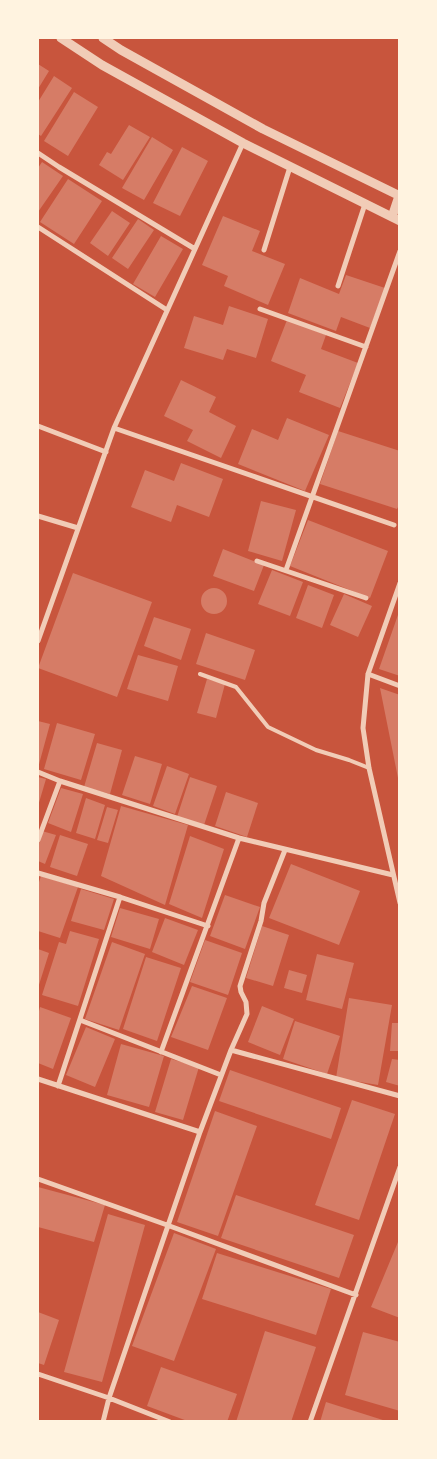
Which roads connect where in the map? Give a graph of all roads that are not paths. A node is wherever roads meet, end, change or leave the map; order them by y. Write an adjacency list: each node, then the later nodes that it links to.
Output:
1 (61, 38): 3 (street)
2 (103, 38): 6 (street)
3 (243, 143): 5 (street); 10 (street)
4 (38, 152): 10 (street)
5 (290, 167): 7 (street); 11 (street)
6 (399, 196): 8 (street)
7 (365, 204): 8 (street); 13 (street)
8 (396, 219)
9 (38, 227): 15 (street)
10 (195, 249): 15 (street)
11 (264, 250)
12 (400, 251): 16 (street)
13 (338, 286)
14 (260, 309): 16 (street)
15 (167, 310): 18 (street)
16 (366, 347): 20 (street)
17 (38, 426): 19 (street)
18 (114, 428): 19 (street); 20 (street)
19 (106, 452): 23 (street)
20 (313, 497): 22 (street); 25 (street)
21 (38, 516): 23 (street)
22 (394, 526)
23 (78, 528): 28 (street)
24 (257, 561): 25 (street)
25 (286, 570): 27 (street)
26 (400, 583): 30 (street)
27 (366, 598)
28 (38, 641)
29 (200, 674): 32 (lane)
30 (368, 674): 31 (street); 32 (street)
31 (400, 686)
32 (369, 768): 39 (street)
33 (38, 772): 34 (street)
34 (60, 781): 35 (street); 36 (street)
35 (239, 838): 37 (street); 42 (street)
36 (38, 840)
37 (285, 850): 39 (street); 44 (street)
38 (38, 873): 40 (street)
39 (393, 875): 41 (street)
40 (120, 897): 42 (street); 43 (street)
41 (400, 903)
42 (208, 926): 45 (street)
43 (80, 1020): 45 (street); 48 (street)
44 (231, 1050): 46 (street); 49 (street)
45 (160, 1052): 46 (street)
46 (221, 1075): 50 (street)
47 (38, 1079): 48 (street)
48 (58, 1086): 50 (street)
49 (400, 1096)
50 (200, 1132): 53 (street)
51 (400, 1167): 54 (street)
52 (38, 1179): 53 (street)
53 (168, 1225): 54 (street); 56 (street)
54 (356, 1295): 59 (street)
55 (38, 1374): 56 (street)
56 (109, 1398): 57 (street); 58 (street)
57 (103, 1422)
58 (170, 1422)
59 (310, 1422)

